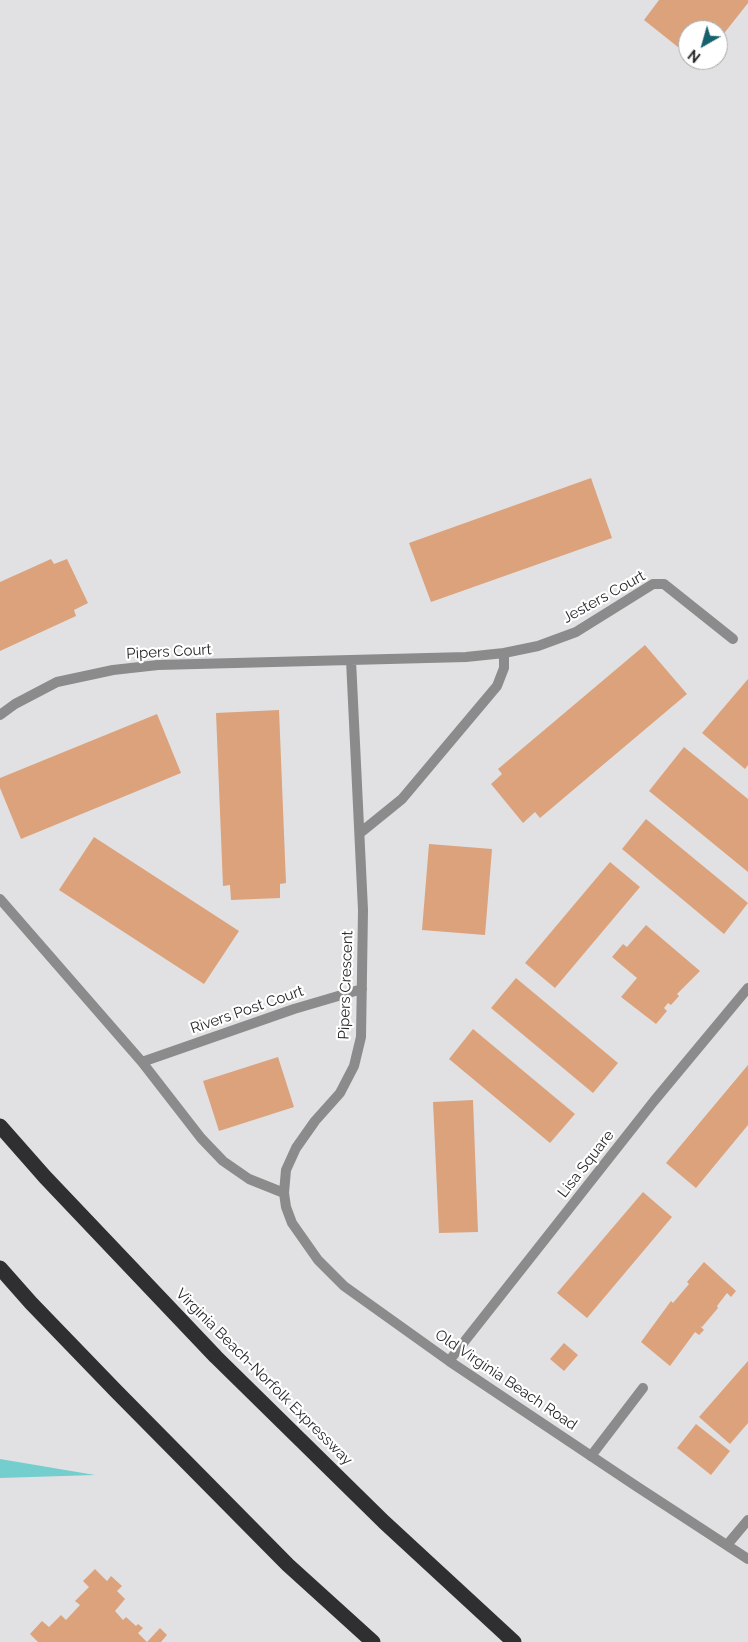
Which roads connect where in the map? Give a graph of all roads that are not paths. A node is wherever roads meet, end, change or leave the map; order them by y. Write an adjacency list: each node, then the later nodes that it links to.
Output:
1 (733, 639): 2 (street, Jesters Court)
2 (504, 653): 3 (street, Jesters Court); 5 (street)
3 (350, 660): 4 (street, Pipers Court); 5 (street, Pipers Crescent)
4 (0, 715)
5 (360, 832): 8 (street, Pipers Crescent)
6 (0, 899): 9 (street)
7 (748, 988): 13 (street, Lisa Square)
8 (362, 989): 9 (street, Rivers Post Court); 11 (street, Pipers Crescent)
9 (142, 1062): 11 (street)
10 (0, 1126): 20 (highway, Virginia Beach-Norfolk Expressway)
11 (284, 1192): 13 (street, Old Virginia Beach Road)
12 (0, 1268): 19 (highway)
13 (449, 1361): 15 (street, Old Virginia Beach Road)
14 (643, 1388): 15 (street)
15 (591, 1456): 17 (street, Old Virginia Beach Road)
16 (748, 1520): 17 (street)
17 (727, 1545): 18 (street, Old Virginia Beach Road)
18 (748, 1559)
19 (373, 1642)
20 (514, 1642)

